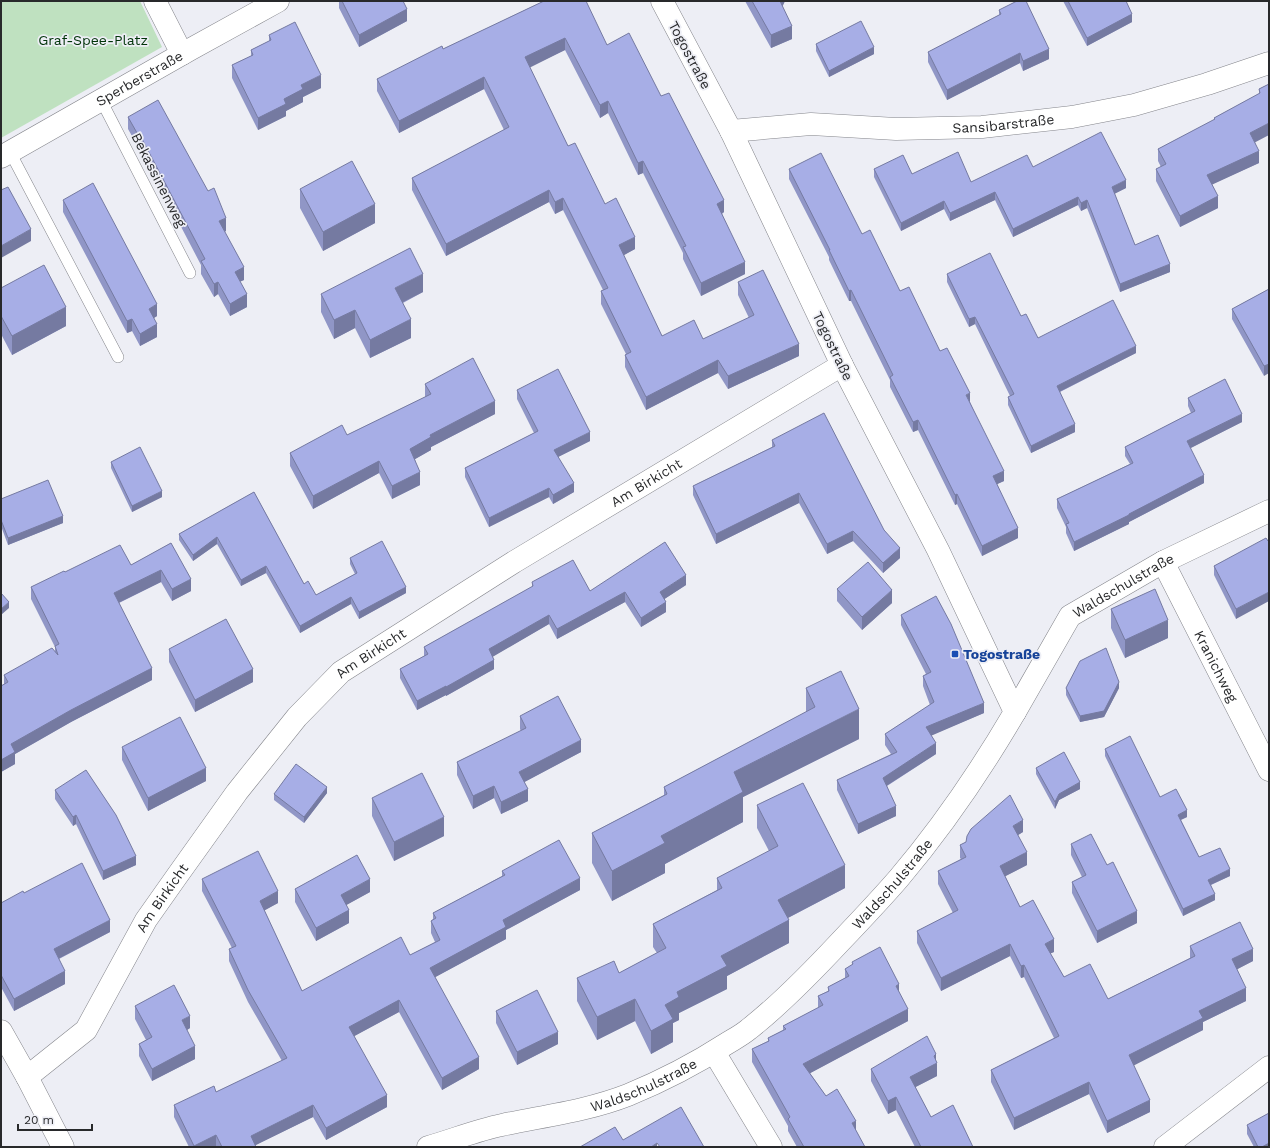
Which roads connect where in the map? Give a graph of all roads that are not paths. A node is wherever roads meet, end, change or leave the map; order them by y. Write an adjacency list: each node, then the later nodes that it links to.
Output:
1 (155, 1): 4 (street)
2 (278, 1): 4 (street, Sperberstraße)
3 (662, 1): 7 (street, Togostraße)
4 (182, 54): 6 (street, Sperberstraße)
5 (1269, 63): 7 (street, Sansibarstraße)
6 (101, 100): 8 (street, Sperberstraße); 9 (lane, Bekassinenweg)
7 (730, 131): 11 (street, Togostraße)
8 (6, 154): 10 (lane)
9 (190, 273)
10 (118, 357)
11 (842, 365): 14 (street, Togostraße); 19 (street, Am Birkicht)
12 (1269, 511): 13 (street, Waldschulstraße)
13 (1163, 562): 14 (street, Waldschulstraße); 15 (street, Kranichweg)
14 (1015, 712): 17 (street, Waldschulstraße)
15 (1269, 770)
16 (1, 1031): 19 (street)
17 (714, 1052): 21 (street, Waldschulstraße); 22 (street)
18 (1269, 1067): 23 (street)
19 (27, 1077): 20 (street)
20 (63, 1147)
21 (428, 1147)
22 (771, 1147)
23 (1165, 1147)

